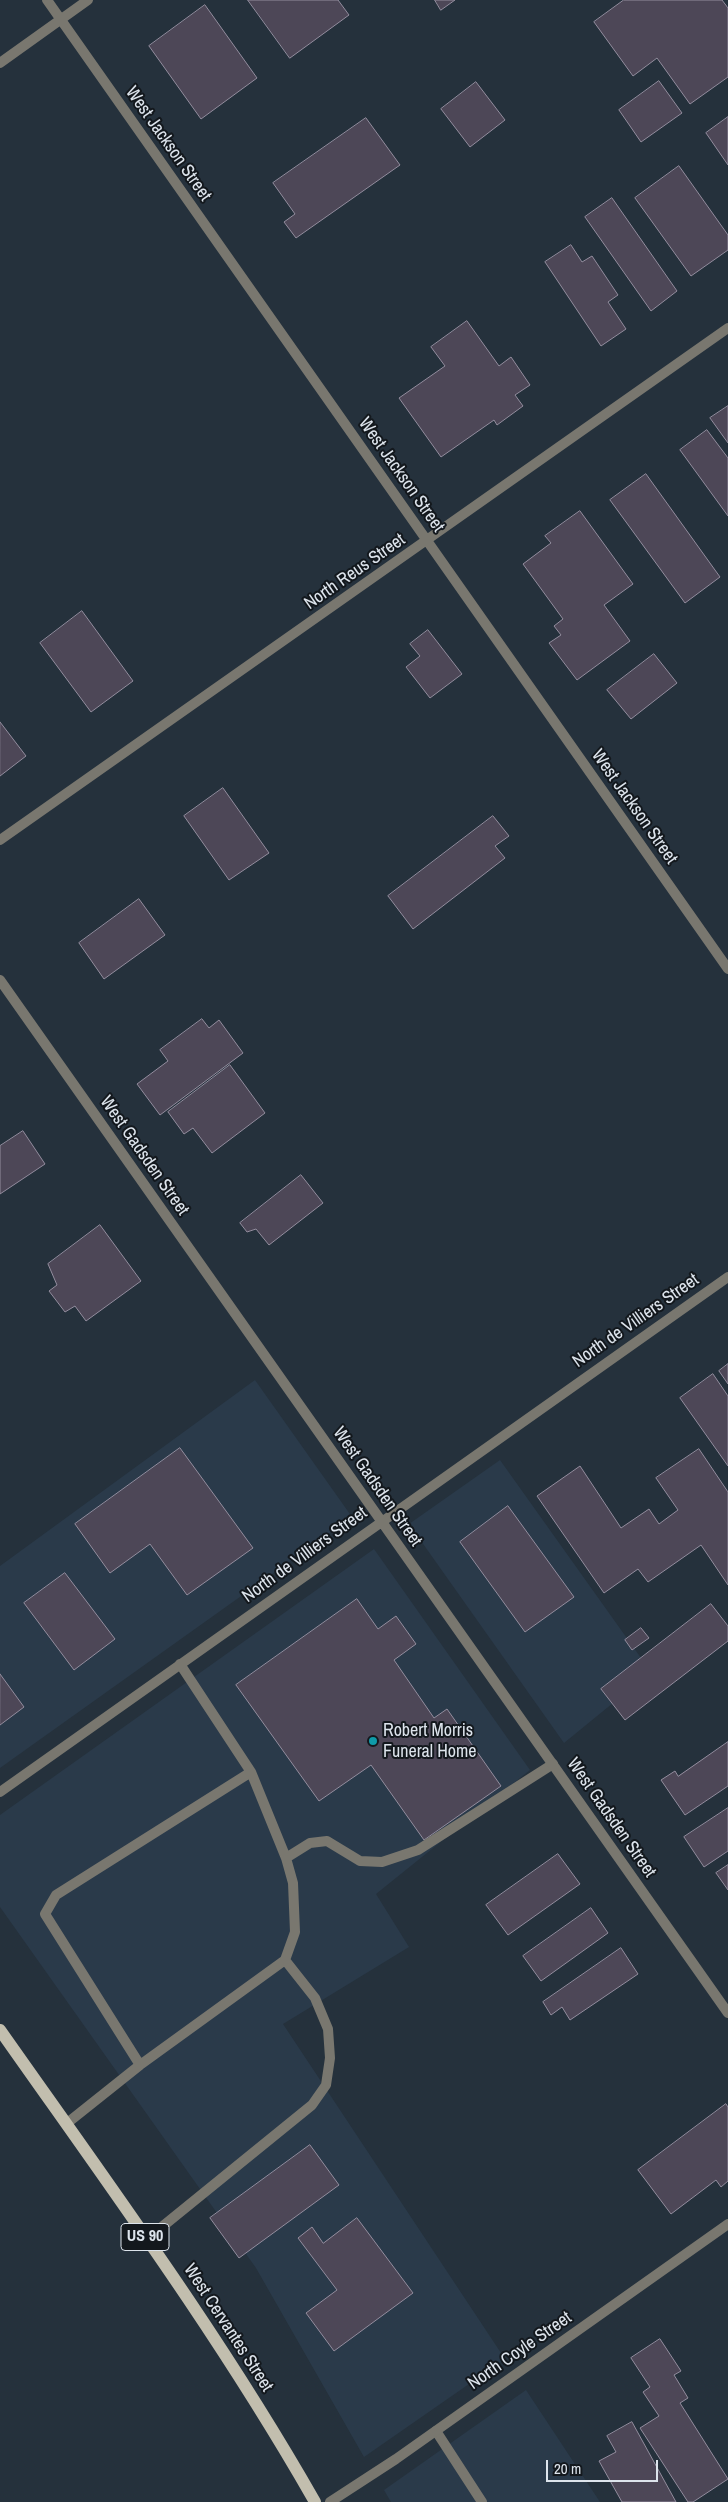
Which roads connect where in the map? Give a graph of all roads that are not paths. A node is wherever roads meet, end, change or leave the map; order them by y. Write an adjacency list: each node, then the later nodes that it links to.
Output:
1 (47, 0): 3 (street, West Jackson Street)
2 (88, 0): 3 (street)
3 (61, 20): 4 (street); 6 (street, West Jackson Street)
4 (0, 63)
5 (728, 328): 6 (street, North Reus Street)
6 (427, 541): 7 (street, North Reus Street); 8 (street, West Jackson Street)
7 (0, 840)
8 (728, 969)
9 (0, 980): 11 (street, West Gadsden Street)
10 (728, 1276): 11 (street, North de Villiers Street)
11 (380, 1521): 12 (street, North de Villiers Street); 13 (street, West Gadsden Street)
12 (180, 1664): 14 (street); 15 (street, North de Villiers Street)
13 (553, 1764): 16 (street); 18 (street, West Gadsden Street)
14 (251, 1772): 16 (street); 20 (street)
15 (0, 1792)
16 (286, 1858): 17 (street)
17 (285, 1960): 20 (street); 23 (street)
18 (728, 2013)
19 (0, 2030): 21 (main road, West Cervantes Street / US 90)
20 (140, 2065): 21 (street)
21 (66, 2124): 23 (main road, West Cervantes Street / US 90)
22 (728, 2224): 24 (street, North Coyle Street)
23 (147, 2239): 25 (main road, West Cervantes Street / US 90)
24 (436, 2430): 26 (street, North Coyle Street); 27 (street)
25 (315, 2502)
26 (330, 2502)
27 (482, 2502)

